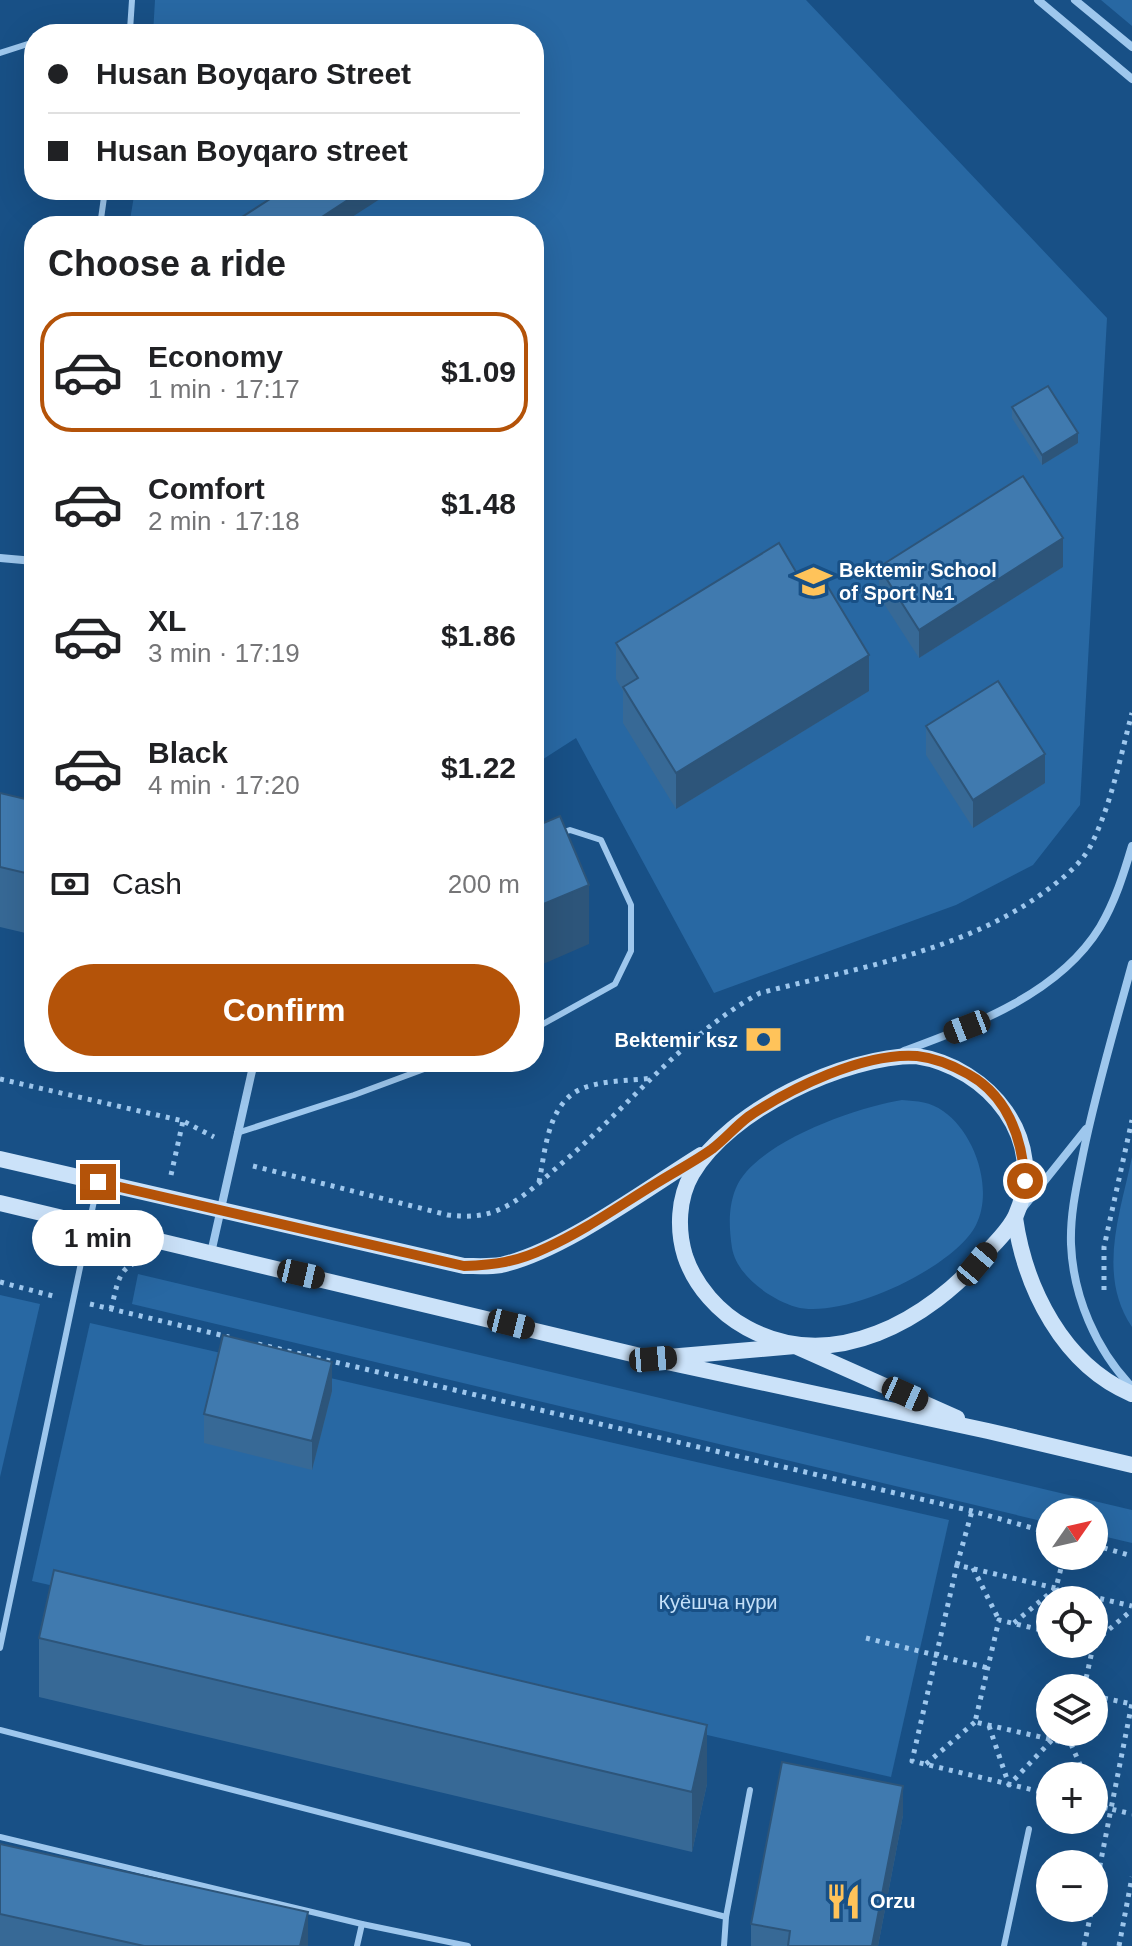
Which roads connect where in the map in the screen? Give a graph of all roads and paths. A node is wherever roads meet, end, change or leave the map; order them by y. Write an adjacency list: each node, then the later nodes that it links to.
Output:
1 (132, 0): 4 (lane)
2 (1038, 0): 8 (street)
3 (1075, 0): 6 (street)
4 (130, 24)
5 (24, 45): 7 (lane)
6 (1132, 47)
7 (0, 53)
8 (1132, 79)
9 (0, 558): 10 (street)
10 (24, 560)
11 (1132, 713): 19 (path)
12 (558, 834): 15 (lane)
13 (1132, 846): 16 (street)
14 (1132, 964): 23 (street)
15 (544, 1023)
16 (886, 1058): 25 (main road); 33 (main road)
17 (252, 1072): 24 (street)
18 (416, 1072): 24 (lane)
19 (653, 1078): 29 (path); 29 (path)
20 (0, 1079): 22 (path)
21 (1132, 1120): 38 (path)
22 (183, 1121): 26 (path); 30 (path)
23 (1089, 1125): 33 (street); 45 (street)
24 (237, 1133): 26 (street)
25 (712, 1149): 32 (main road); 43 (main road)
26 (232, 1156): 29 (path); 32 (street)
27 (0, 1159): 28 (main road)
28 (98, 1182): 30 (main road); 34 (lane)
29 (539, 1182)
30 (166, 1198): 32 (main road)
31 (0, 1203): 34 (main road)
32 (219, 1210): 36 (street)
33 (1015, 1218): 43 (main road); 46 (main road)
34 (89, 1224): 35 (main road); 39 (lane)
35 (157, 1240): 36 (main road); 40 (path)
36 (211, 1253): 44 (main road)
37 (0, 1282): 39 (path)
38 (1104, 1295)
39 (75, 1301): 40 (path); 64 (lane)
40 (111, 1309): 41 (path)
41 (234, 1338)
42 (249, 1341): 49 (path)
43 (795, 1346): 44 (main road); 47 (main road)
44 (653, 1359): 47 (main road)
45 (1132, 1387)
46 (1132, 1394)
47 (988, 1431): 48 (main road)
48 (1132, 1465)
49 (972, 1511): 50 (path); 53 (path)
50 (1036, 1529)
51 (1108, 1549): 52 (path)
52 (1132, 1556)
53 (957, 1565): 54 (path); 65 (path)
54 (973, 1568): 55 (path); 59 (path)
55 (1048, 1586)
56 (1108, 1602): 58 (path)
57 (1036, 1604): 60 (path)
58 (1132, 1608): 62 (path)
59 (999, 1620): 60 (path); 66 (path)
60 (1013, 1623): 61 (path)
61 (1036, 1629)
62 (1108, 1629)
63 (866, 1638): 65 (path)
64 (0, 1648)
65 (937, 1656): 66 (path); 74 (path)
66 (988, 1668): 69 (path)
67 (1108, 1699): 68 (path)
68 (1132, 1704): 79 (path)
69 (975, 1722): 70 (path); 74 (path)
70 (989, 1725): 72 (path); 75 (path)
71 (0, 1730): 85 (lane)
72 (1036, 1736)
73 (1046, 1746): 75 (path)
74 (926, 1764): 75 (path)
75 (1009, 1785): 77 (path)
76 (750, 1790): 85 (lane)
77 (1036, 1791)
78 (1108, 1808): 79 (path)
79 (1111, 1809): 80 (path); 83 (path)
80 (1132, 1814)
81 (1029, 1829): 91 (lane)
82 (0, 1837): 87 (lane)
83 (1103, 1850)
84 (1132, 1877): 93 (path)
85 (726, 1917): 90 (lane)
86 (1089, 1922): 92 (path)
87 (362, 1924): 88 (lane); 89 (lane)
88 (357, 1946)
89 (468, 1946)
90 (724, 1946)
91 (1004, 1946)
92 (1084, 1946)
93 (1119, 1946)

